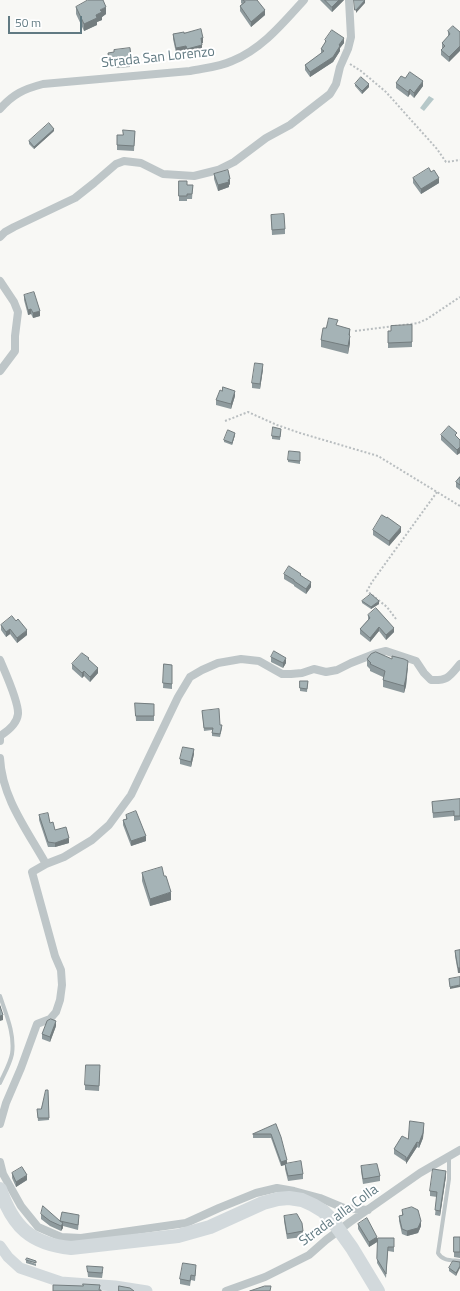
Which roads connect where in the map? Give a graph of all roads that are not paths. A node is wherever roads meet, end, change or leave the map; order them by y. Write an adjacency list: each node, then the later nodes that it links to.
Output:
1 (304, 0): 3 (street, Strada San Lorenzo)
2 (349, 0): 4 (street)
3 (0, 109)
4 (0, 237)
5 (0, 281): 6 (street)
6 (0, 371)
7 (0, 660): 9 (street)
8 (460, 664): 11 (street)
9 (0, 741)
10 (0, 758): 11 (street)
11 (46, 864): 14 (street)
12 (0, 996): 13 (lane)
13 (0, 1083)
14 (0, 1124)
15 (460, 1150): 16 (street, Strada alla Colla)
16 (449, 1156): 19 (street, Strada alla Colla); 21 (lane)
17 (0, 1162): 19 (street)
18 (0, 1189): 24 (highway)
19 (368, 1210): 23 (street, Strada alla Colla)
20 (0, 1246): 22 (main road)
21 (460, 1261)
22 (147, 1291)
23 (226, 1291)
24 (378, 1291)

